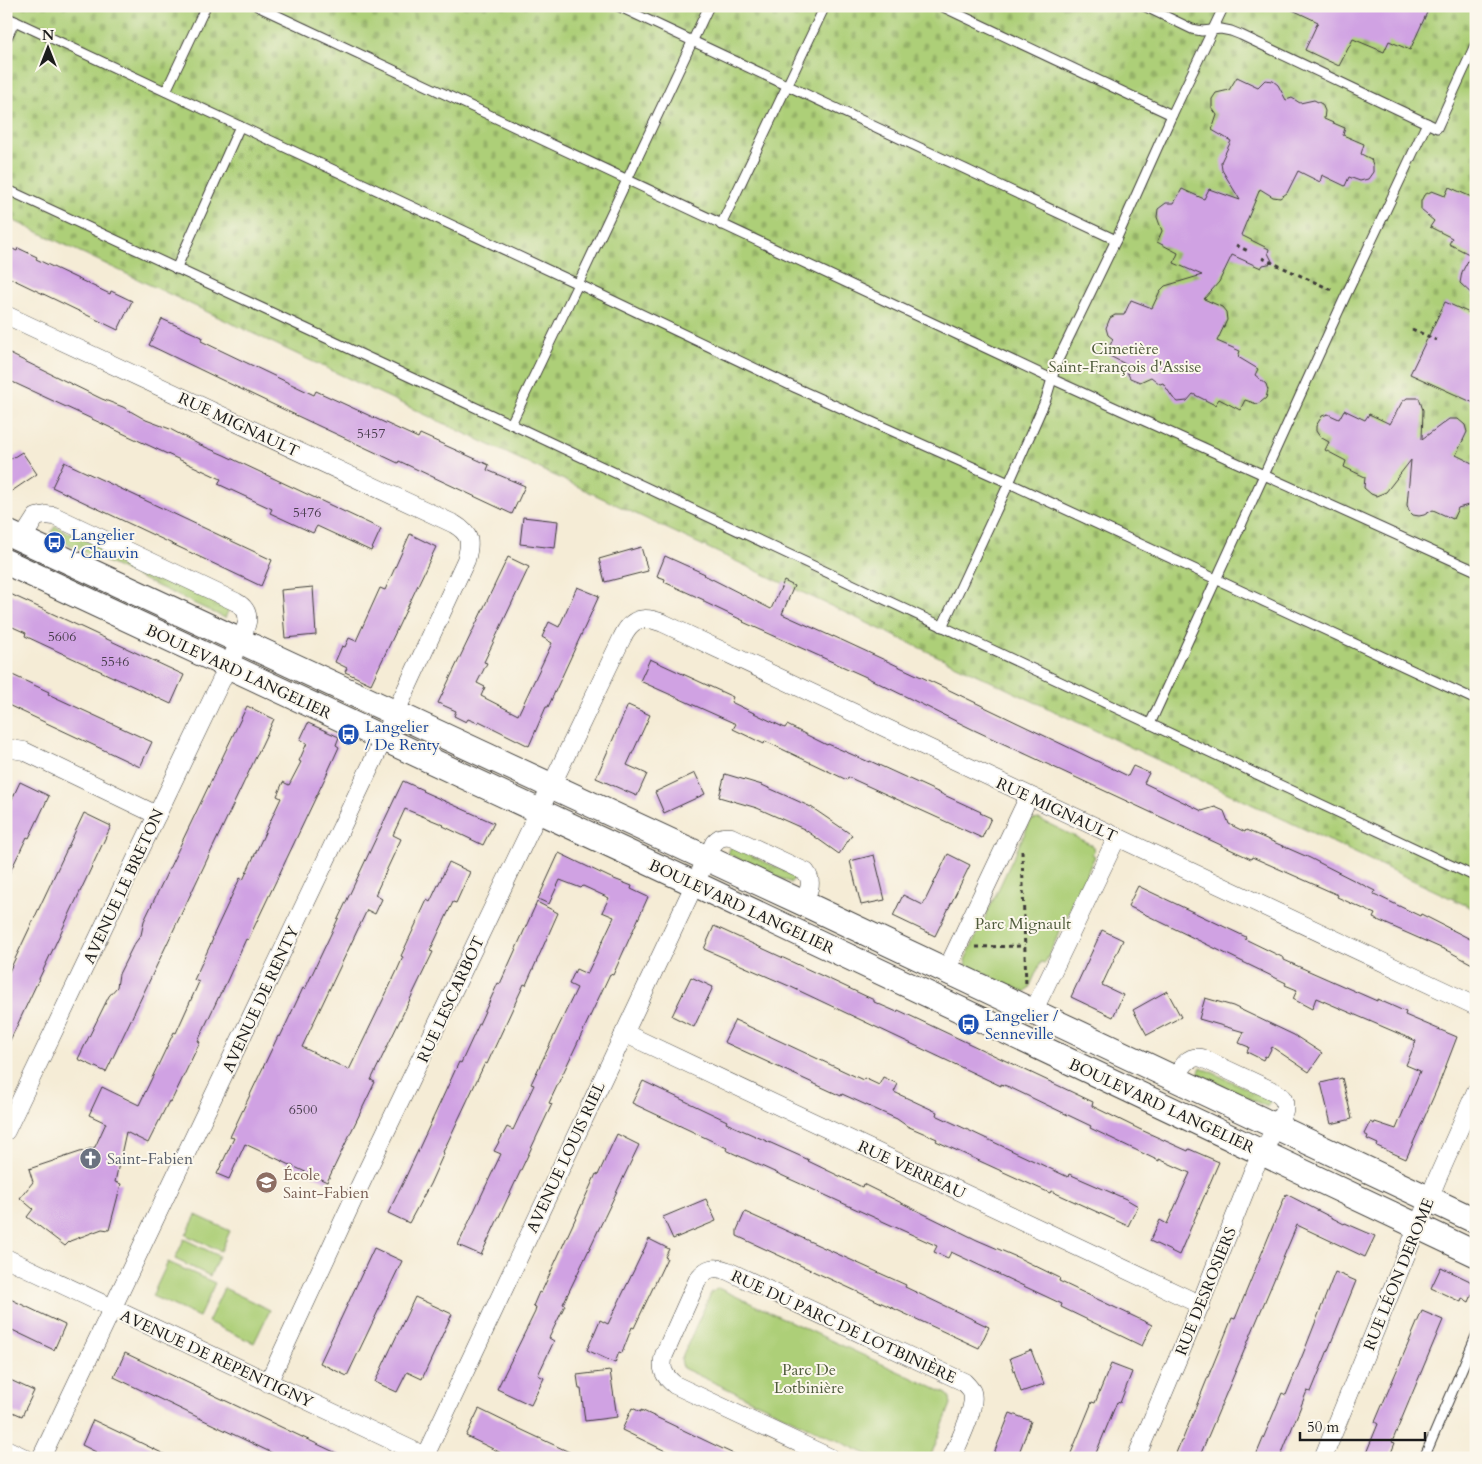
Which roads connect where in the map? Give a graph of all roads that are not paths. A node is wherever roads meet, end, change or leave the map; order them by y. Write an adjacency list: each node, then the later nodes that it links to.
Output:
1 (206, 6): 15 (lane)
2 (257, 6): 19 (lane)
3 (618, 6): 12 (lane)
4 (709, 6): 12 (lane)
5 (825, 6): 14 (lane)
6 (941, 6): 16 (lane)
7 (1144, 6): 10 (lane)
8 (1224, 6): 10 (lane)
9 (11, 19): 11 (lane); 15 (lane)
10 (1213, 30): 16 (lane); 17 (lane)
11 (6, 40)
12 (693, 42): 14 (lane); 19 (lane)
13 (1476, 43): 17 (lane)
14 (787, 86): 21 (lane); 22 (lane)
15 (166, 91): 18 (lane)
16 (1172, 115): 22 (lane)
17 (1427, 123): 28 (lane)
18 (240, 126): 23 (lane); 24 (lane)
19 (628, 181): 21 (lane); 24 (lane)
20 (6, 189): 23 (lane)
21 (721, 225): 26 (lane)
22 (1116, 240): 26 (lane)
23 (176, 269): 27 (lane)
24 (578, 284): 27 (lane); 29 (lane)
25 (6, 316): 31 (street, RUE MIGNAULT)
26 (1052, 379): 28 (lane); 29 (lane)
27 (511, 424): 36 (lane)
28 (1264, 475): 33 (lane); 34 (lane)
29 (1009, 483): 34 (lane); 36 (lane)
30 (14, 535): 37 (main road, BOULEVARD LANGELIER); 37 (street, BOULEVARD LANGELIER)
31 (468, 538): 40 (street, AVENUE DE RENTY)
32 (6, 562): 38 (main road, BOULEVARD LANGELIER)
33 (1476, 571)
34 (1216, 580): 39 (lane); 41 (lane)
35 (638, 620): 44 (street, RUE LESCARBOT); 45 (street, RUE MIGNAULT)
36 (942, 626): 41 (lane)
37 (240, 641): 38 (street, AVENUE LE BRETON); 40 (main road, BOULEVARD LANGELIER)
38 (228, 665): 42 (main road, BOULEVARD LANGELIER); 47 (street, AVENUE LE BRETON)
39 (1476, 700)
40 (395, 714): 42 (street, AVENUE DE RENTY); 44 (main road, BOULEVARD LANGELIER)
41 (1150, 724): 50 (lane)
42 (383, 739): 46 (main road, BOULEVARD LANGELIER); 66 (street, AVENUE DE RENTY)
43 (6, 750): 47 (street)
44 (550, 786): 46 (street, RUE LESCARBOT); 49 (main road, BOULEVARD LANGELIER)
45 (1028, 796): 48 (street, RUE MIGNAULT); 52 (street)
46 (538, 811): 51 (main road, BOULEVARD LANGELIER); 68 (street, RUE LESCARBOT)
47 (157, 815): 58 (street, AVENUE LE BRETON)
48 (1117, 837): 53 (street); 54 (street, RUE MIGNAULT)
49 (706, 859): 51 (street, AVENUE LOUIS RIEL); 52 (main road, BOULEVARD LANGELIER)
50 (1476, 877)
51 (695, 884): 55 (street, AVENUE LOUIS RIEL); 59 (main road, BOULEVARD LANGELIER)
52 (946, 971): 53 (main road, BOULEVARD LANGELIER)
53 (1029, 1003): 57 (main road, BOULEVARD LANGELIER)
54 (1476, 1006)
55 (624, 1033): 65 (street, RUE VERREAU); 71 (street, AVENUE LOUIS RIEL)
56 (1476, 1091): 60 (street, RUE LÉON DEROME)
57 (1276, 1126): 59 (street, RUE DESROSIERS); 60 (main road, BOULEVARD LANGELIER)
58 (6, 1131)
59 (1263, 1152): 62 (main road, BOULEVARD LANGELIER); 65 (street, RUE DESROSIERS)
60 (1430, 1199): 61 (main road, BOULEVARD LANGELIER); 62 (street, RUE LÉON DEROME)
61 (1476, 1221)
62 (1418, 1226): 63 (main road, BOULEVARD LANGELIER); 77 (street, RUE LÉON DEROME)
63 (1476, 1254)
64 (6, 1258): 66 (street, AVENUE DE REPENTIGNY)
65 (1200, 1305): 76 (street, RUE DESROSIERS)
66 (112, 1308): 68 (street, AVENUE DE REPENTIGNY); 73 (street, AVENUE DE RENTY)
67 (1476, 1336): 78 (lane)
68 (268, 1383): 71 (street, AVENUE DE REPENTIGNY)
69 (6, 1449): 72 (street)
70 (798, 1451): 74 (street, RUE DU PARC DE LOTBINIÈRE); 75 (street, RUE DU PARC DE LOTBINIÈRE)
71 (427, 1457)
72 (25, 1458)
73 (41, 1458)
74 (831, 1458)
75 (952, 1458)
76 (1136, 1458)
77 (1323, 1458)
78 (1424, 1458)

